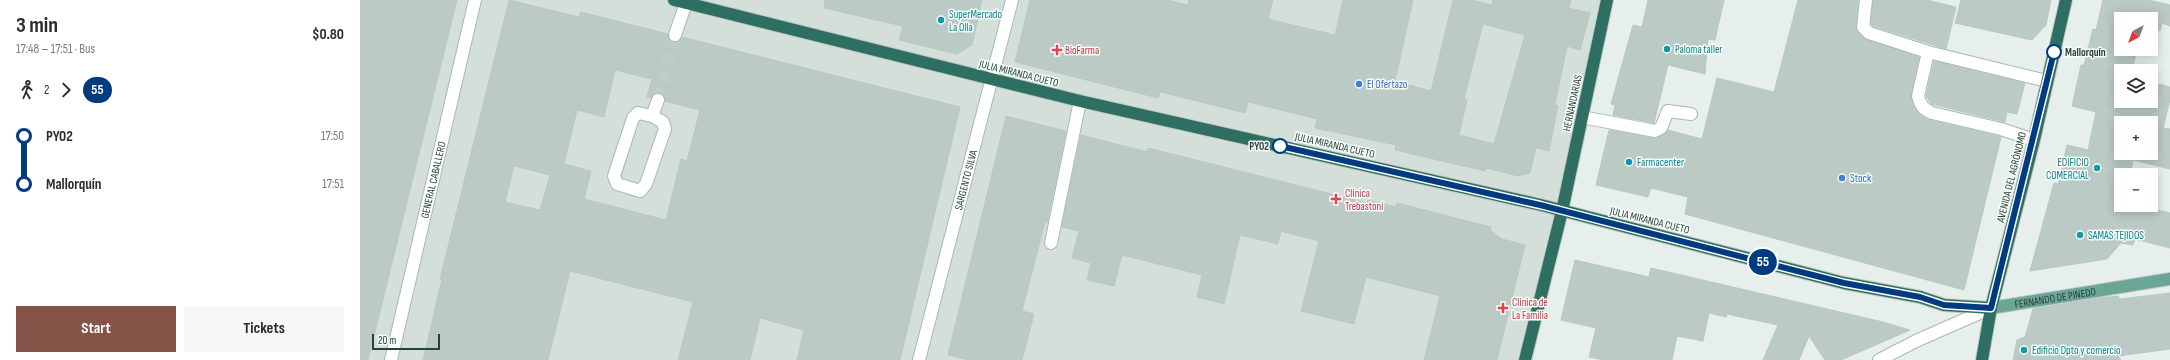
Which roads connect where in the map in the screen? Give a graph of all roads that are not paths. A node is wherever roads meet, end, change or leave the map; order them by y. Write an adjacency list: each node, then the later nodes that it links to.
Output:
1 (475, 0): 21 (street, GENERAL CABALLERO)
2 (1012, 0): 9 (street, SARGENTO SILVA)
3 (1607, 0): 15 (highway, HERNANDARIAS)
4 (1866, 0): 8 (street)
5 (2066, 0): 10 (highway, AVENIDA DEL AGRÓNOMO)
6 (680, 1): 7 (street); 9 (highway, JULIA MIRANDA CUETO)
7 (675, 35)
8 (1928, 52): 10 (street); 16 (street)
9 (992, 79): 12 (highway, JULIA MIRANDA CUETO); 22 (street, SARGENTO SILVA)
10 (2047, 81): 16 (highway, AVENIDA DEL AGRÓNOMO)
11 (658, 100): 14 (street)
12 (1080, 101): 17 (highway, JULIA MIRANDA CUETO); 18 (street)
13 (1691, 114): 15 (street)
14 (652, 116): 14 (street)
15 (1582, 117): 17 (highway, HERNANDARIAS)
16 (2034, 140): 20 (highway, AVENIDA DEL AGRÓNOMO)
17 (1562, 211): 20 (highway, JULIA MIRANDA CUETO); 23 (highway, HERNANDARIAS)
18 (1051, 243)
19 (2170, 279): 20 (main road, FERNANDO DE PINEDO)
20 (1991, 308): 24 (street, FERNANDO DE PINEDO); 25 (highway, AVENIDA DEL AGRÓNOMO)
21 (391, 360)
22 (919, 360)
23 (1526, 360)
24 (1879, 360)
25 (1982, 360)

